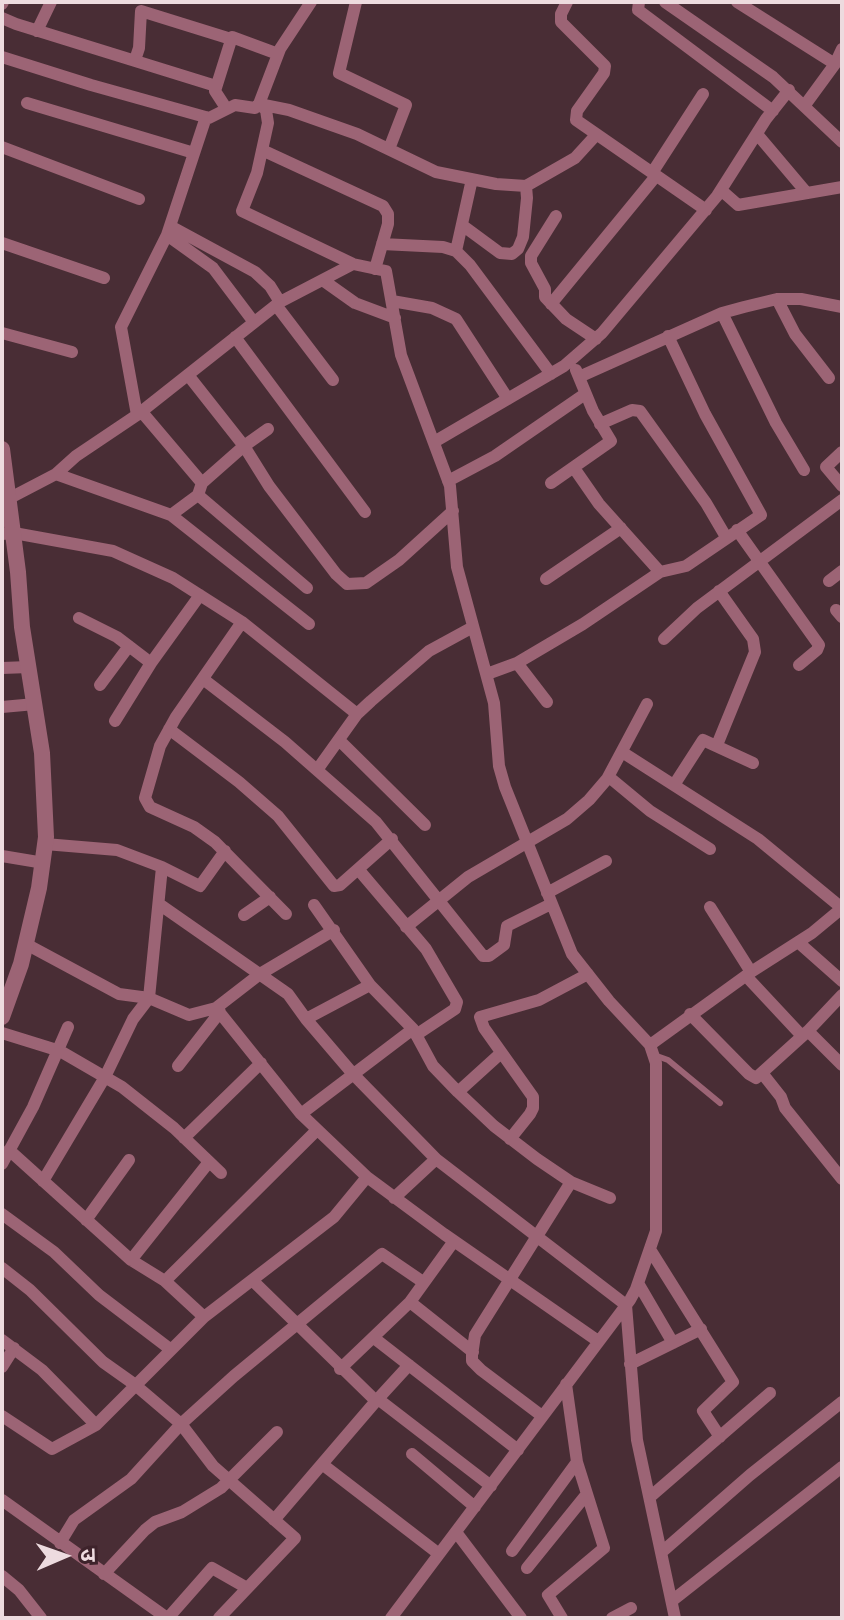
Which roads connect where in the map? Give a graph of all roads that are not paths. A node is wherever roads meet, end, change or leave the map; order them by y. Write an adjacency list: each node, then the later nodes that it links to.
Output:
1 (51, 2): 11 (street)
2 (311, 2): 14 (street)
3 (341, 2): 8 (street)
4 (567, 2): 28 (street)
5 (639, 2): 25 (street)
6 (665, 2): 19 (street)
7 (737, 2): 17 (street)
8 (355, 5): 31 (street)
9 (142, 7): 12 (street); 16 (street)
10 (2, 18): 11 (street)
11 (37, 31): 16 (street)
12 (231, 39): 14 (street); 18 (street)
13 (842, 49): 17 (street)
14 (278, 54): 22 (street)
15 (2, 57): 26 (street)
16 (135, 60): 18 (street)
17 (835, 64): 23 (street)
18 (216, 86): 24 (street)
19 (789, 90): 23 (street); 25 (street)
20 (703, 94): 34 (street)
21 (27, 103): 33 (street)
22 (259, 104): 24 (street); 31 (street); 32 (street)
23 (805, 105): 29 (street)
24 (226, 108): 26 (street)
25 (773, 111): 27 (street)
26 (206, 117): 33 (street)
27 (757, 134): 38 (street); 39 (street)
28 (596, 135): 34 (street); 36 (street)
29 (842, 142)
30 (2, 147): 40 (street)
31 (389, 149): 35 (street)
32 (262, 150): 46 (street); 48 (street)
33 (194, 153): 44 (street)
34 (654, 174): 41 (street); 55 (street)
35 (472, 179): 36 (street); 43 (street)
36 (526, 186): 43 (street)
37 (842, 187): 39 (street)
38 (721, 190): 39 (street); 41 (street)
39 (806, 192)
40 (139, 199)
41 (706, 210): 63 (street)
42 (556, 216): 55 (street)
43 (462, 225): 47 (street)
44 (168, 231): 54 (street); 59 (street); 73 (street)
45 (2, 243): 50 (street)
46 (382, 244): 47 (street); 49 (street)
47 (456, 251): 66 (street)
48 (353, 264): 49 (street); 51 (street)
49 (375, 269): 53 (street)
50 (104, 278)
51 (324, 281): 54 (street); 58 (street)
52 (777, 299): 56 (street); 57 (street); 69 (street)
53 (392, 301): 58 (street); 72 (street)
54 (278, 303): 59 (street); 70 (street)
55 (551, 304): 63 (street)
56 (842, 307)
57 (722, 313): 61 (street); 81 (street)
58 (395, 318): 76 (street)
59 (253, 321): 62 (street)
60 (2, 333): 64 (street)
61 (668, 336): 68 (street); 94 (street)
62 (235, 337): 67 (street); 90 (street)
63 (596, 339): 65 (street)
64 (72, 352)
65 (571, 360): 66 (street); 68 (street)
66 (551, 374): 72 (street)
67 (188, 375): 73 (street); 77 (street)
68 (579, 377): 71 (street)
69 (829, 378)
70 (333, 380)
71 (585, 394): 74 (street); 83 (street)
72 (508, 399): 76 (street)
73 (139, 413): 82 (street); 86 (street)
74 (600, 424): 80 (street); 94 (street)
75 (268, 429): 77 (street)
76 (434, 442): 83 (street)
77 (244, 446): 86 (street); 89 (street)
78 (2, 449): 87 (street)
79 (842, 452): 85 (street)
80 (574, 468): 84 (street); 92 (street)
81 (804, 470)
82 (56, 474): 87 (street); 91 (street)
83 (448, 481): 89 (street)
84 (551, 483)
85 (842, 486)
86 (200, 489): 91 (street); 100 (street)
87 (10, 498): 93 (street)
88 (842, 500): 95 (street)
89 (453, 511): 106 (street)
90 (365, 512)
91 (171, 515): 105 (street)
92 (621, 528): 97 (street); 98 (street)
93 (8, 534): 102 (street); 112 (street)
94 (732, 534): 95 (street); 97 (street)
95 (761, 563): 101 (street); 111 (street)
96 (842, 571): 99 (street)
97 (660, 572): 110 (street)
98 (546, 579)
99 (829, 581)
100 (307, 588)
101 (719, 591): 107 (street); 125 (street)
102 (200, 595): 104 (street); 109 (street)
103 (79, 618): 108 (street)
104 (242, 622): 115 (street); 121 (street)
105 (309, 624)
106 (473, 627): 114 (street); 121 (street)
107 (664, 639)
108 (129, 646): 109 (street); 116 (street)
109 (151, 663): 122 (street)
110 (517, 663): 114 (street); 117 (street)
111 (799, 665)
112 (29, 667): 113 (street); 118 (street)
113 (2, 668)
114 (487, 674): 134 (street)
115 (203, 679): 123 (street); 128 (street)
116 (100, 685)
117 (547, 702)
118 (35, 704): 120 (street); 133 (street)
119 (647, 704): 126 (street)
120 (2, 707)
121 (357, 714): 124 (street)
122 (115, 721)
123 (169, 729): 136 (street); 141 (street)
124 (339, 740): 128 (street); 131 (street)
125 (717, 745): 127 (street); 130 (street)
126 (622, 752): 129 (street); 130 (street)
127 (753, 763)
128 (317, 770): 132 (street)
129 (609, 777): 134 (street); 135 (street)
130 (674, 785): 148 (street)
131 (425, 825)
132 (392, 839): 141 (street); 143 (street)
133 (45, 844): 139 (street); 140 (street)
134 (527, 844): 143 (street); 144 (street)
135 (710, 849)
136 (225, 851): 140 (street); 142 (street)
137 (2, 856): 139 (street)
138 (606, 861): 144 (street)
139 (44, 863): 154 (street)
140 (162, 867): 145 (street)
141 (358, 869): 151 (street)
142 (270, 897): 149 (street); 150 (street)
143 (439, 898): 144 (street); 151 (street)
144 (549, 899): 157 (street)
145 (159, 904): 156 (street); 162 (street)
146 (314, 905): 152 (street)
147 (710, 907): 158 (street)
148 (842, 908): 153 (street)
149 (286, 914)
150 (244, 915)
151 (406, 927): 168 (street)
152 (334, 930): 156 (street); 160 (street)
153 (798, 942): 158 (street); 159 (street)
154 (26, 944): 155 (street); 162 (street)
155 (10, 973): 165 (street)
156 (260, 974): 163 (street); 166 (street)
157 (588, 974): 171 (street); 173 (street)
158 (749, 974): 164 (street); 170 (street)
159 (842, 981)
160 (370, 985): 166 (street); 168 (street)
161 (842, 995): 170 (street)
162 (149, 998): 163 (street); 179 (street)
163 (218, 1010): 174 (street); 176 (street)
164 (690, 1014): 171 (street); 177 (street)
165 (2, 1017)
166 (306, 1019): 178 (street)
167 (68, 1027): 172 (street)
168 (414, 1032): 178 (street); 180 (street)
169 (2, 1033): 172 (street)
170 (805, 1034): 175 (street); 177 (street)
171 (652, 1050): 181 (lane); 202 (street)
172 (60, 1051): 179 (street); 186 (street)
173 (501, 1053): 180 (street); 185 (street)
174 (261, 1063): 182 (street); 184 (street)
175 (842, 1065)
176 (178, 1066)
177 (762, 1073): 193 (street)
178 (353, 1074): 182 (street); 187 (street)
179 (105, 1077): 184 (street); 194 (street)
180 (458, 1092): 185 (street)
181 (720, 1103)
182 (301, 1114): 183 (street)
183 (317, 1130): 192 (street); 206 (street)
184 (184, 1138): 189 (street)
185 (510, 1139): 195 (street)
186 (9, 1150): 190 (street); 194 (street)
187 (436, 1159): 196 (street); 200 (street)
188 (129, 1160): 199 (street)
189 (209, 1162): 191 (street); 203 (street)
190 (2, 1164)
191 (221, 1173)
192 (367, 1177): 196 (street); 205 (street)
193 (842, 1179)
194 (43, 1181): 199 (street)
195 (571, 1182): 197 (street); 200 (street)
196 (394, 1198): 201 (street)
197 (610, 1198)
198 (2, 1214): 220 (street)
199 (86, 1220): 203 (street)
200 (539, 1237): 207 (street); 211 (street)
201 (454, 1241): 207 (street); 208 (street)
202 (651, 1251): 209 (street); 214 (street)
203 (131, 1260): 206 (street)
204 (2, 1268): 226 (street)
205 (252, 1280): 212 (street); 213 (street)
206 (165, 1281): 212 (street)
207 (510, 1281): 217 (street); 221 (street)
208 (423, 1282): 210 (street); 213 (street)
209 (638, 1283): 211 (street); 218 (street)
210 (410, 1302): 215 (street); 221 (street)
211 (626, 1305): 217 (street); 222 (street)
212 (204, 1317): 220 (street)
213 (298, 1325): 225 (street); 233 (street)
214 (701, 1329): 218 (street); 236 (street)
215 (374, 1338): 223 (street); 225 (street)
216 (2, 1340): 219 (street)
217 (598, 1341): 227 (street)
218 (673, 1343): 222 (street)
219 (14, 1348): 224 (street); 234 (street)
220 (170, 1349): 226 (street)
221 (473, 1352): 232 (street)
222 (630, 1364): 245 (street)
223 (409, 1365): 229 (street); 237 (street)
224 (2, 1367)
225 (340, 1369): 229 (street)
226 (134, 1384): 233 (street); 234 (street)
227 (566, 1384): 232 (street); 239 (street)
228 (770, 1393): 236 (street)
229 (377, 1400): 240 (street); 243 (street)
230 (839, 1408): 252 (street)
231 (2, 1416): 234 (street)
232 (542, 1416): 237 (street)
233 (181, 1424): 242 (street); 250 (street)
234 (96, 1425)
235 (277, 1432): 242 (street)
236 (720, 1437): 245 (street)
237 (518, 1450): 243 (street)
238 (412, 1454): 247 (street)
239 (577, 1462): 244 (street); 251 (street)
240 (322, 1464): 248 (street); 253 (street)
241 (842, 1467): 258 (street)
242 (229, 1481): 248 (street); 255 (street)
243 (491, 1486): 247 (street)
244 (586, 1495): 254 (street); 265 (street)
245 (650, 1497): 252 (street)
246 (2, 1500): 250 (street)
247 (475, 1507): 249 (street)
248 (274, 1520): 257 (street)
249 (456, 1532): 253 (street); 264 (street)
250 (60, 1543): 255 (street)
251 (512, 1551)
252 (663, 1551): 258 (street)
253 (439, 1554): 263 (street)
254 (527, 1568)
255 (104, 1574): 261 (street)
256 (2, 1576): 260 (street)
257 (247, 1588): 261 (street); 262 (street)
258 (673, 1600): 267 (street)
259 (631, 1608): 266 (street)
260 (41, 1618)
261 (168, 1618)
262 (219, 1618)
263 (391, 1618)
264 (521, 1618)
265 (562, 1618)
266 (612, 1618)
267 (675, 1618)

